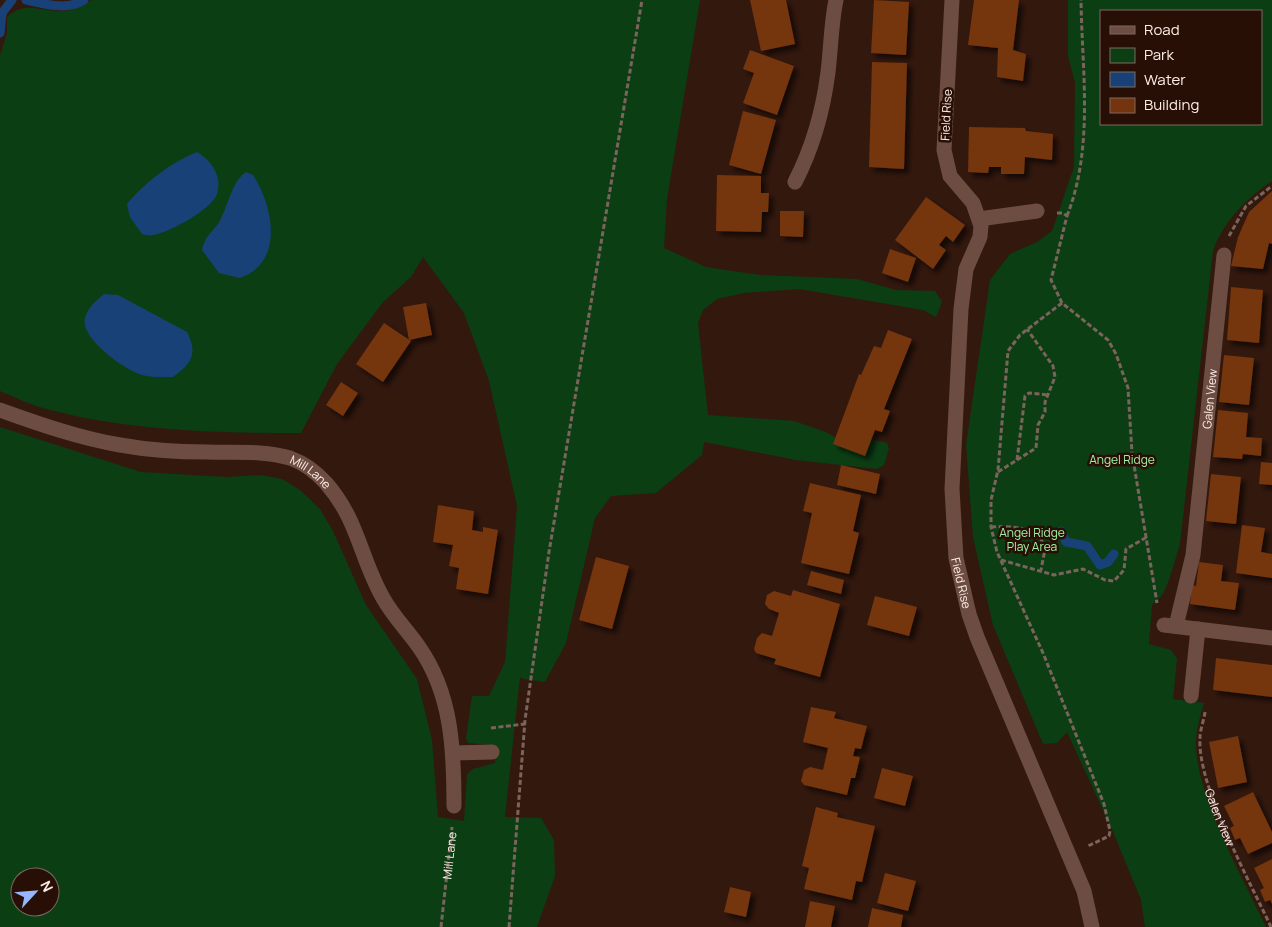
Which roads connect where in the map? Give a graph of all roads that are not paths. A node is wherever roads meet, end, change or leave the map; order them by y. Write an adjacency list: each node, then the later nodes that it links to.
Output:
1 (836, 0): 3 (street)
2 (952, 0): 5 (street, Field Rise)
3 (795, 182)
4 (1037, 211): 5 (street)
5 (979, 219): 14 (street, Field Rise)
6 (1224, 256): 8 (street, Galen View)
7 (0, 410): 12 (street, Mill Lane)
8 (1198, 629): 9 (street); 10 (street)
9 (1272, 638)
10 (1191, 696)
11 (492, 752): 12 (street)
12 (453, 753): 13 (street, Mill Lane)
13 (454, 806)
14 (1092, 927)

